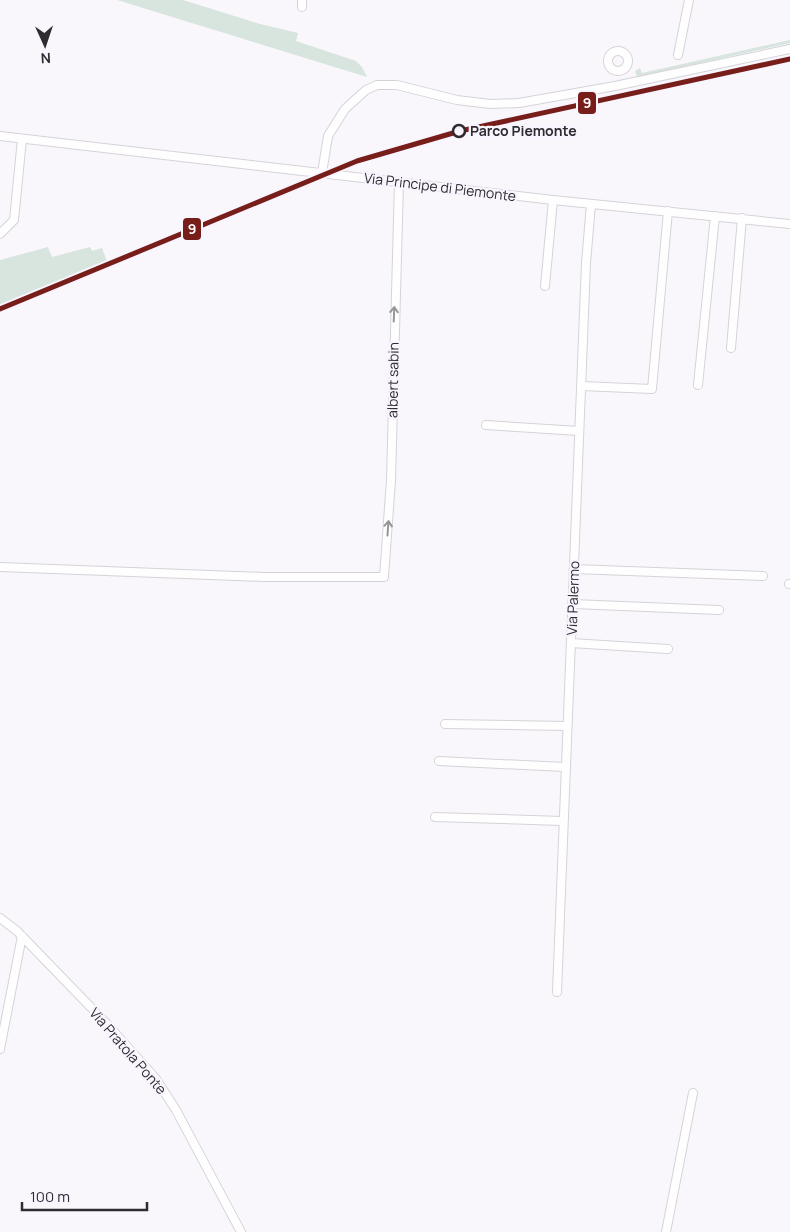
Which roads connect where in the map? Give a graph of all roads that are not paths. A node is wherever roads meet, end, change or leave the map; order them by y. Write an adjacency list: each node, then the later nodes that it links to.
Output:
1 (689, 0): 3 (street)
2 (790, 49): 5 (street)
3 (678, 56)
4 (615, 71): 5 (street)
5 (615, 86): 8 (street)
6 (0, 136): 7 (street, Via Principe di Piemonte)
7 (22, 138): 8 (street, Via Principe di Piemonte); 16 (street)
8 (322, 173): 9 (street, Via Principe di Piemonte)
9 (399, 182): 10 (street, Via Principe di Piemonte); 23 (street, albert sabin, one-way to 9)
10 (553, 200): 11 (street, Via Principe di Piemonte); 17 (street)
11 (591, 204): 12 (street, Via Principe di Piemonte); 20 (street, Via Palermo)
12 (668, 210): 13 (street, Via Principe di Piemonte); 20 (street)
13 (715, 216): 14 (street, Via Principe di Piemonte); 19 (street)
14 (742, 218): 15 (street, Via Principe di Piemonte); 18 (street)
15 (790, 224)
16 (0, 234)
17 (546, 286)
18 (731, 348)
19 (698, 385)
20 (581, 386): 22 (street, Via Palermo)
21 (486, 425): 22 (street)
22 (579, 431): 24 (street, Via Palermo)
23 (0, 567)
24 (574, 569): 25 (street); 26 (street, Via Palermo)
25 (763, 576)
26 (572, 604): 27 (street); 28 (street, Via Palermo)
27 (719, 610)
28 (571, 643): 29 (street); 31 (street, Via Palermo)
29 (668, 649)
30 (444, 724): 31 (street)
31 (566, 726): 33 (street, Via Palermo)
32 (439, 761): 33 (street)
33 (565, 767): 35 (street, Via Palermo)
34 (435, 817): 35 (street)
35 (562, 821): 38 (street, Via Palermo)
36 (0, 918): 37 (street, Via Pratola Ponte)
37 (22, 936): 39 (street); 41 (street, Via Pratola Ponte)
38 (556, 992)
39 (0, 1049)
40 (692, 1093): 42 (street)
41 (241, 1232)
42 (666, 1232)

